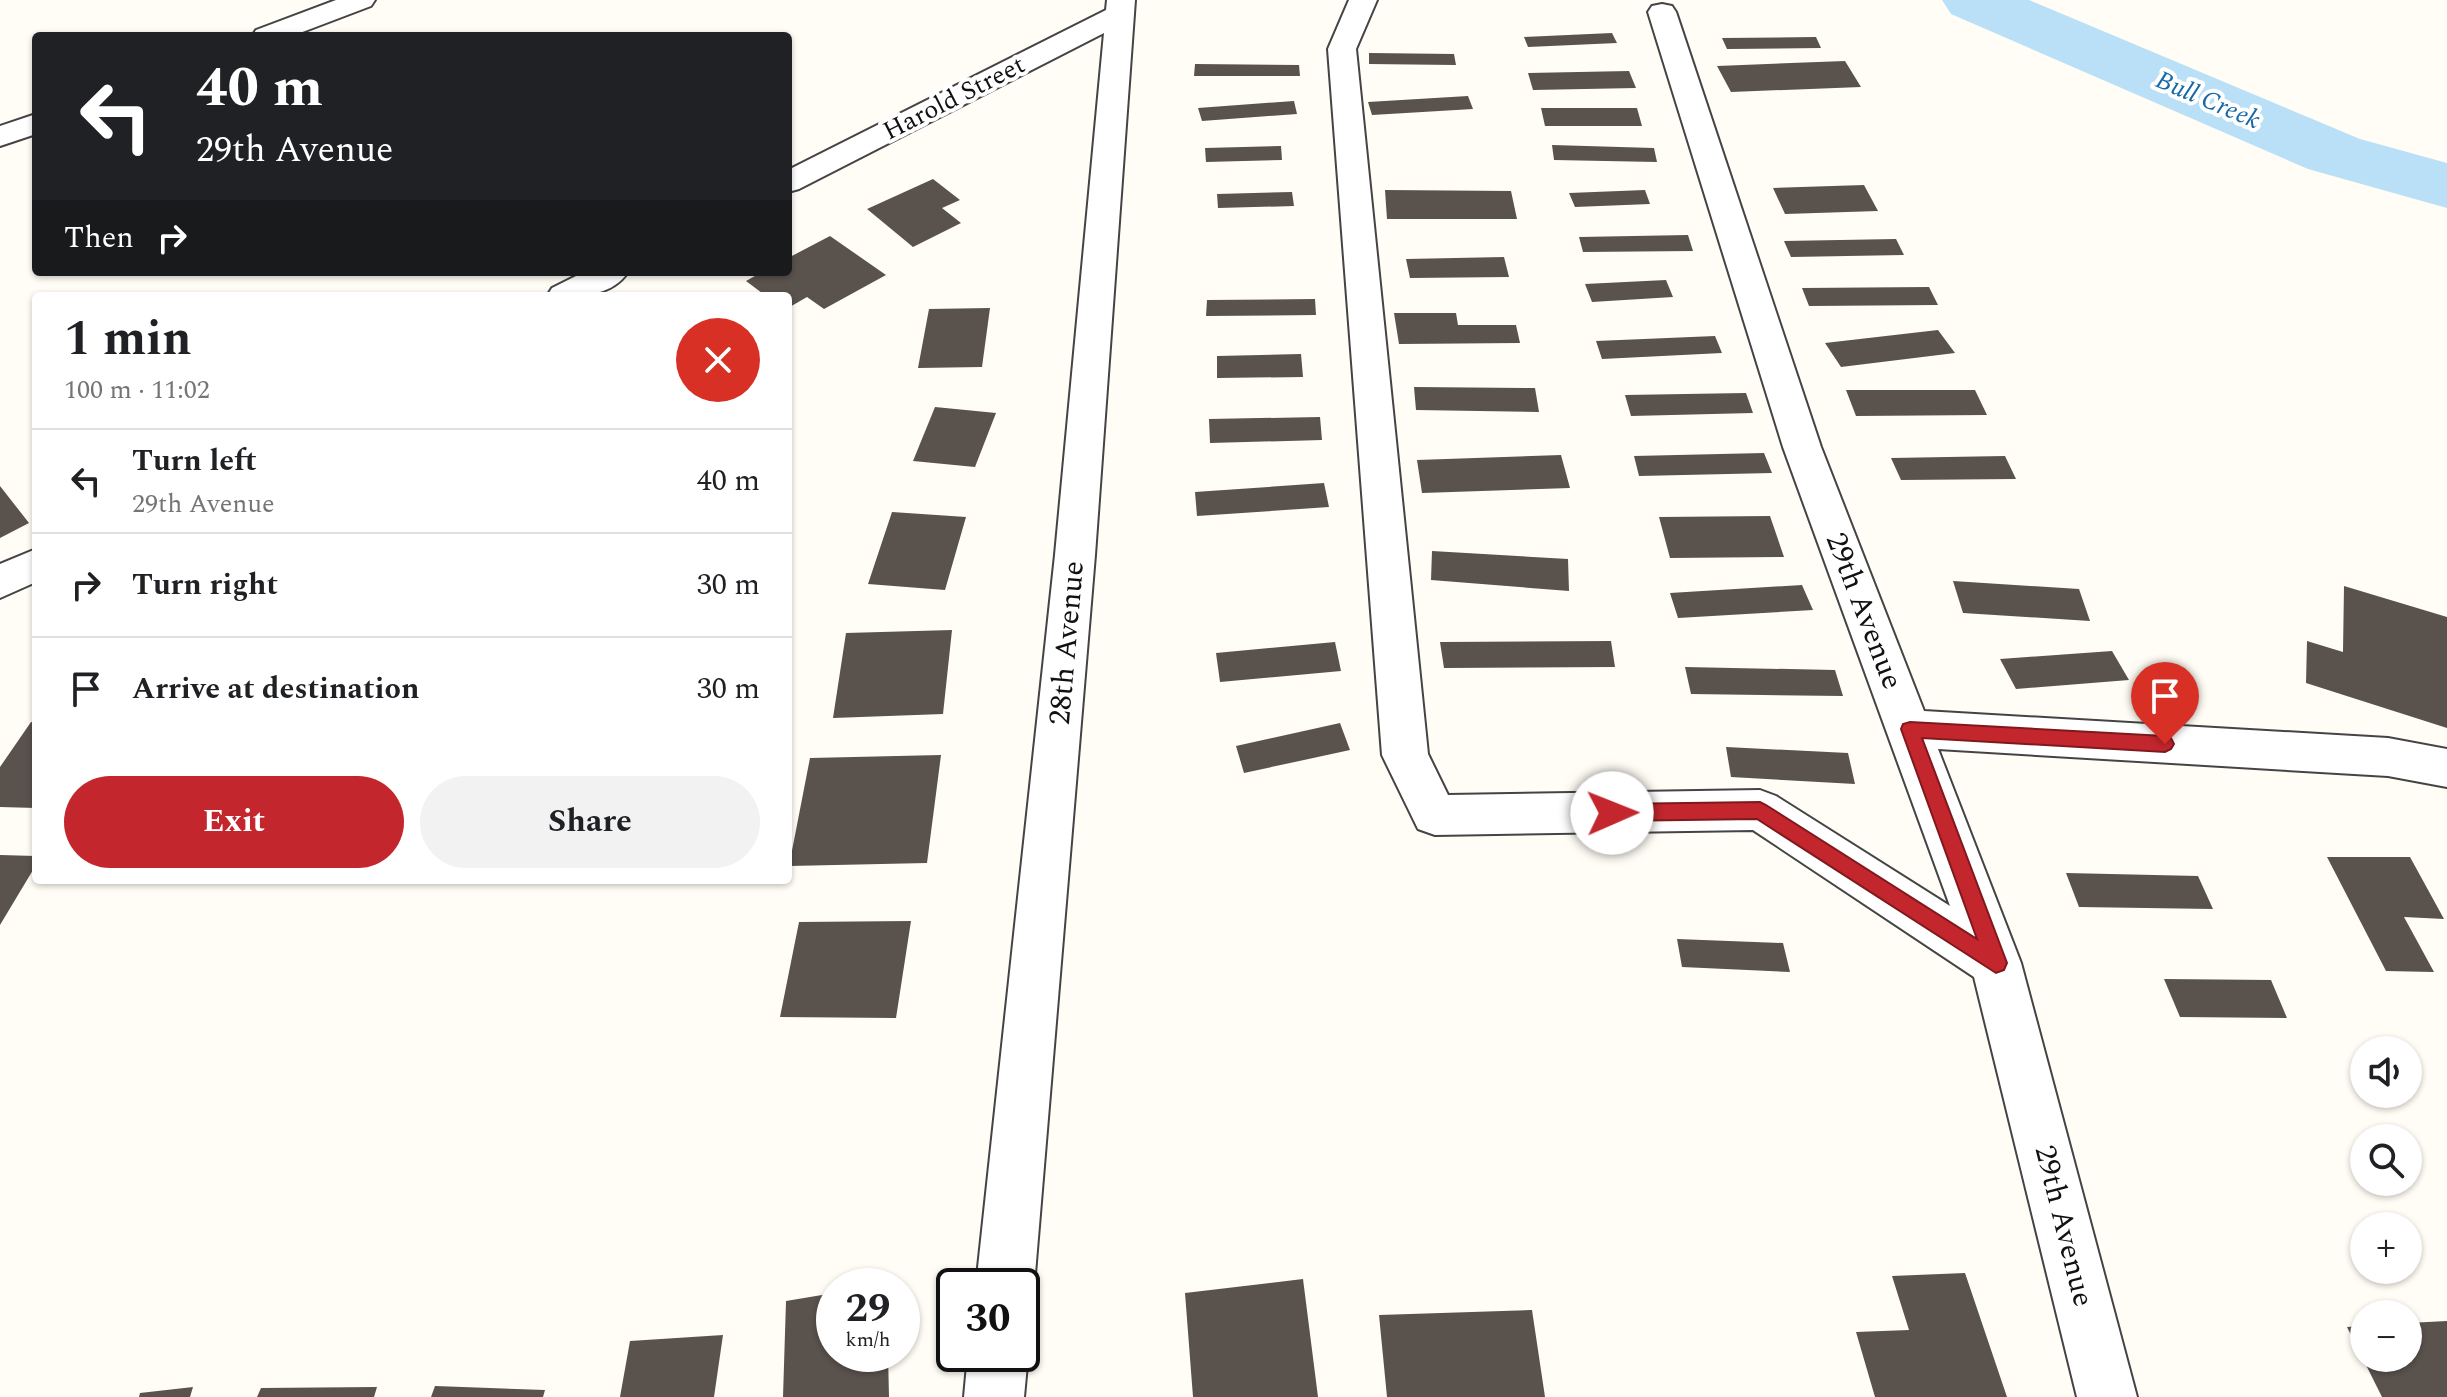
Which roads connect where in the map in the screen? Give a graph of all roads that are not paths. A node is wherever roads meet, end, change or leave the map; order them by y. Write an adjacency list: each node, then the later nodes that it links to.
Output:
1 (361, 0): 5 (street)
2 (1363, 0): 15 (street)
3 (1121, 7): 8 (street, Harold Street); 16 (street, 28th Avenue)
4 (1662, 12): 13 (street, 29th Avenue)
5 (277, 32)
6 (32, 125): 7 (street)
7 (0, 137)
8 (792, 180)
9 (603, 276): 10 (street)
10 (572, 292)
11 (32, 566): 12 (street)
12 (0, 582)
13 (1910, 729): 14 (street); 15 (street, 29th Avenue)
14 (2447, 768)
15 (1996, 963): 19 (street, 29th Avenue)
16 (1007, 1268)
17 (996, 1372): 18 (street)
18 (994, 1397)
19 (2107, 1397)

